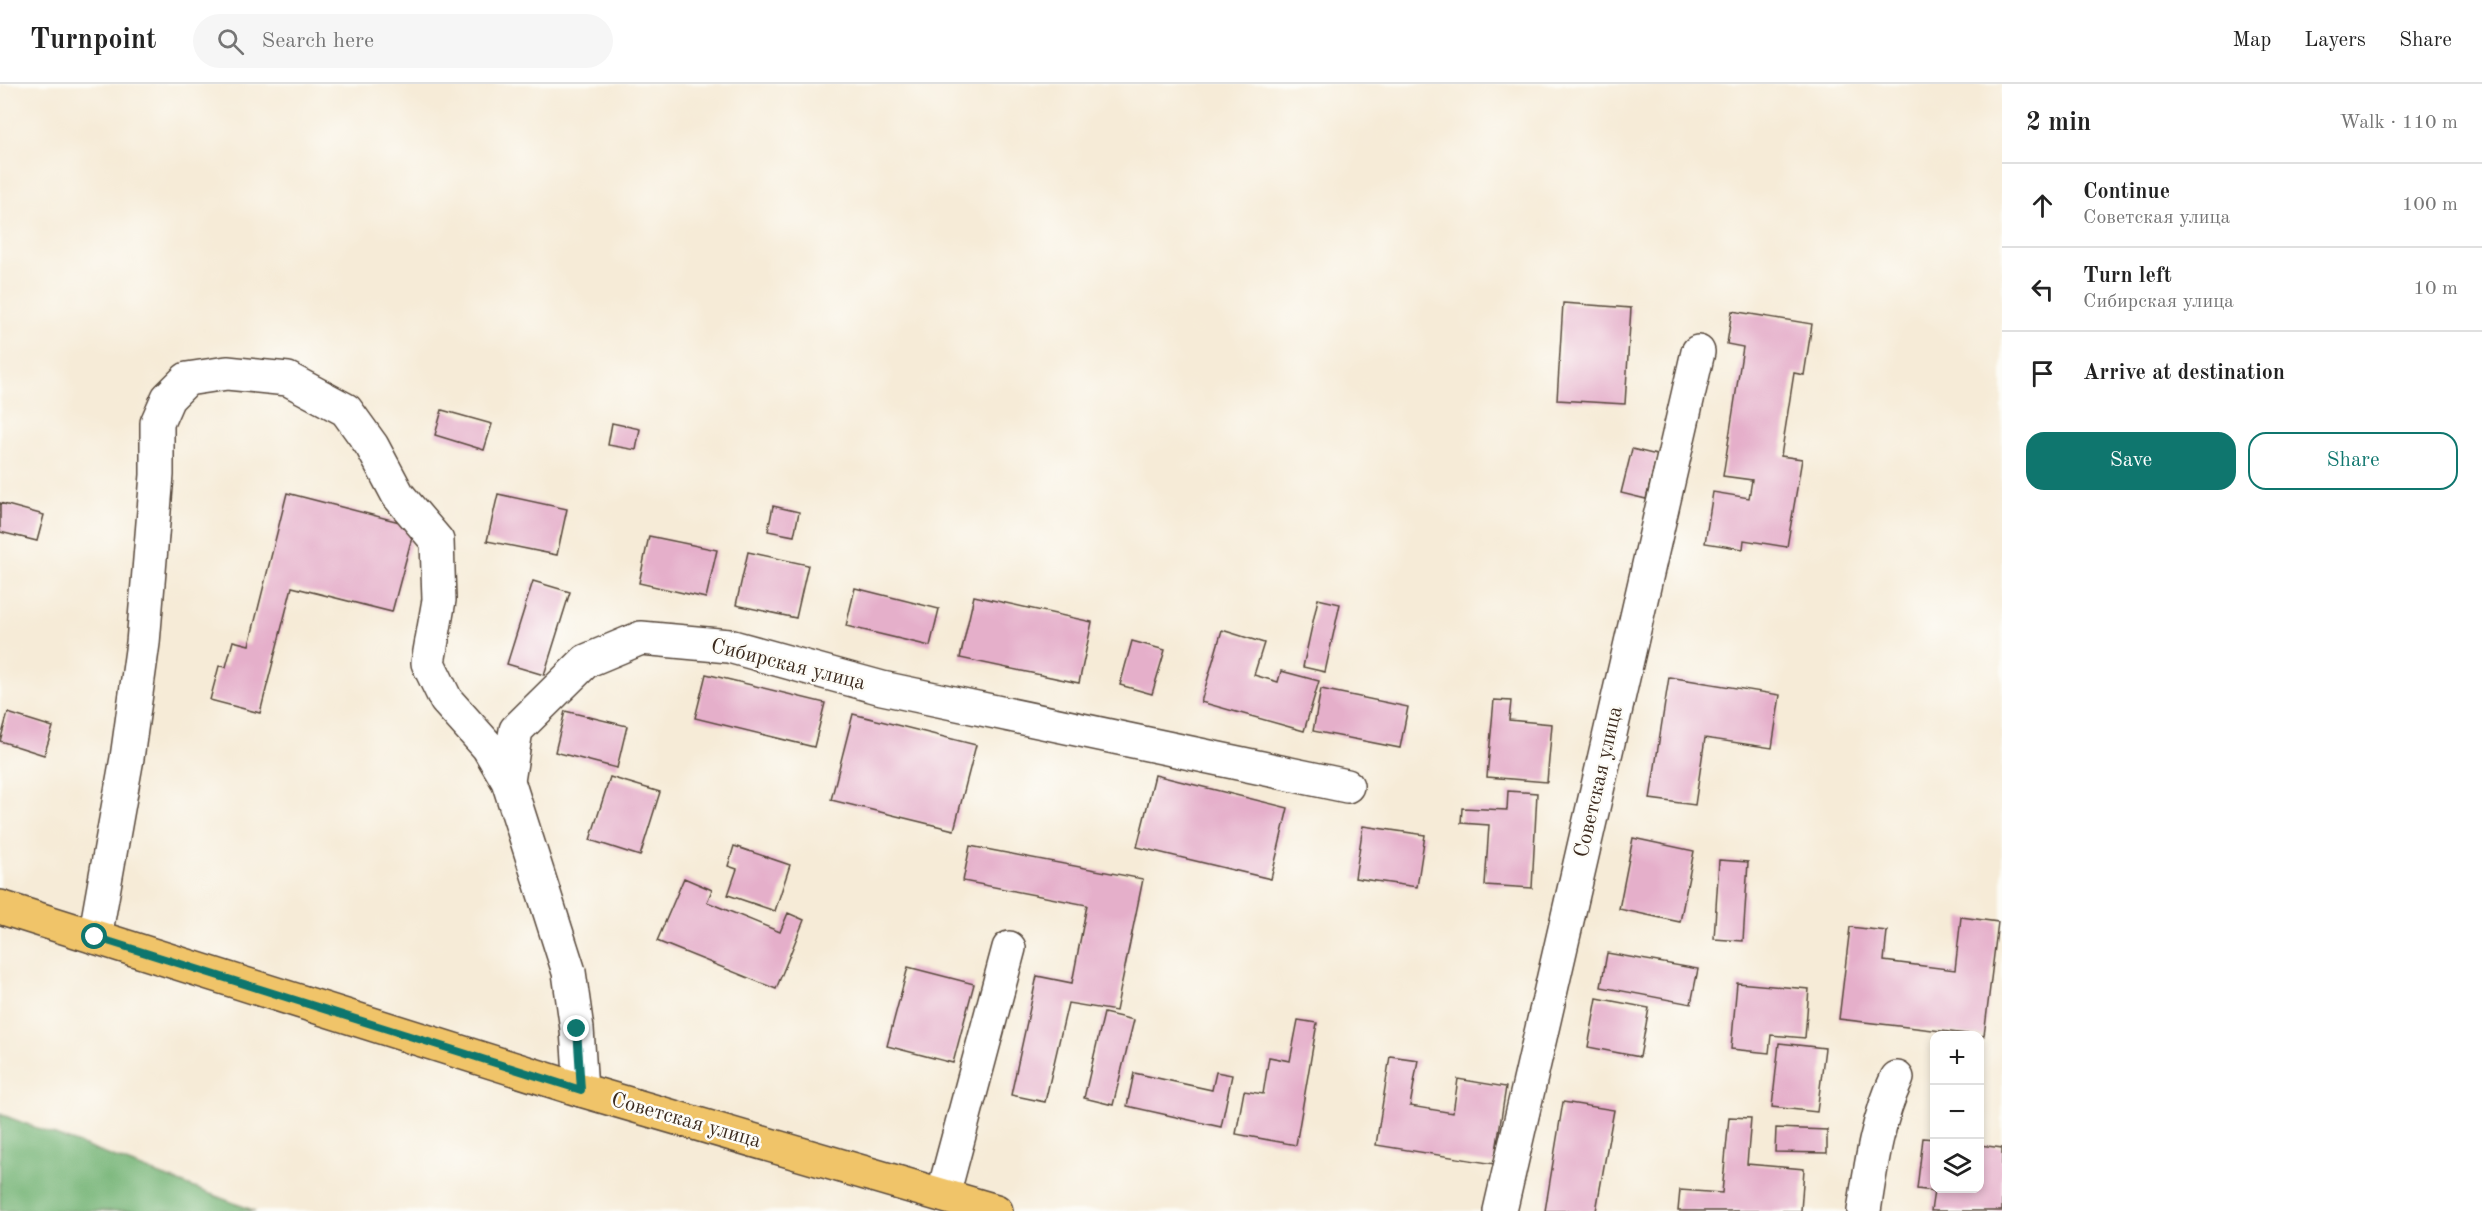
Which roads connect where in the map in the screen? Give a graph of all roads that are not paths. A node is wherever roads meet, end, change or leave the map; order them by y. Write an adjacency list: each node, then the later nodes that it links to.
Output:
1 (1698, 352): 11 (street, Советская улица)
2 (508, 781): 3 (street, Сибирская улица); 5 (street); 8 (street, Сибирская улица)
3 (1347, 786)
4 (0, 908): 5 (main road, Советская улица)
5 (95, 937): 8 (main road, Советская улица)
6 (1010, 948): 9 (street)
7 (1897, 1078): 12 (street)
8 (581, 1090): 9 (main road, Советская улица)
9 (944, 1195): 10 (main road, Советская улица)
10 (996, 1211)
11 (1500, 1211)
12 (1864, 1211)

